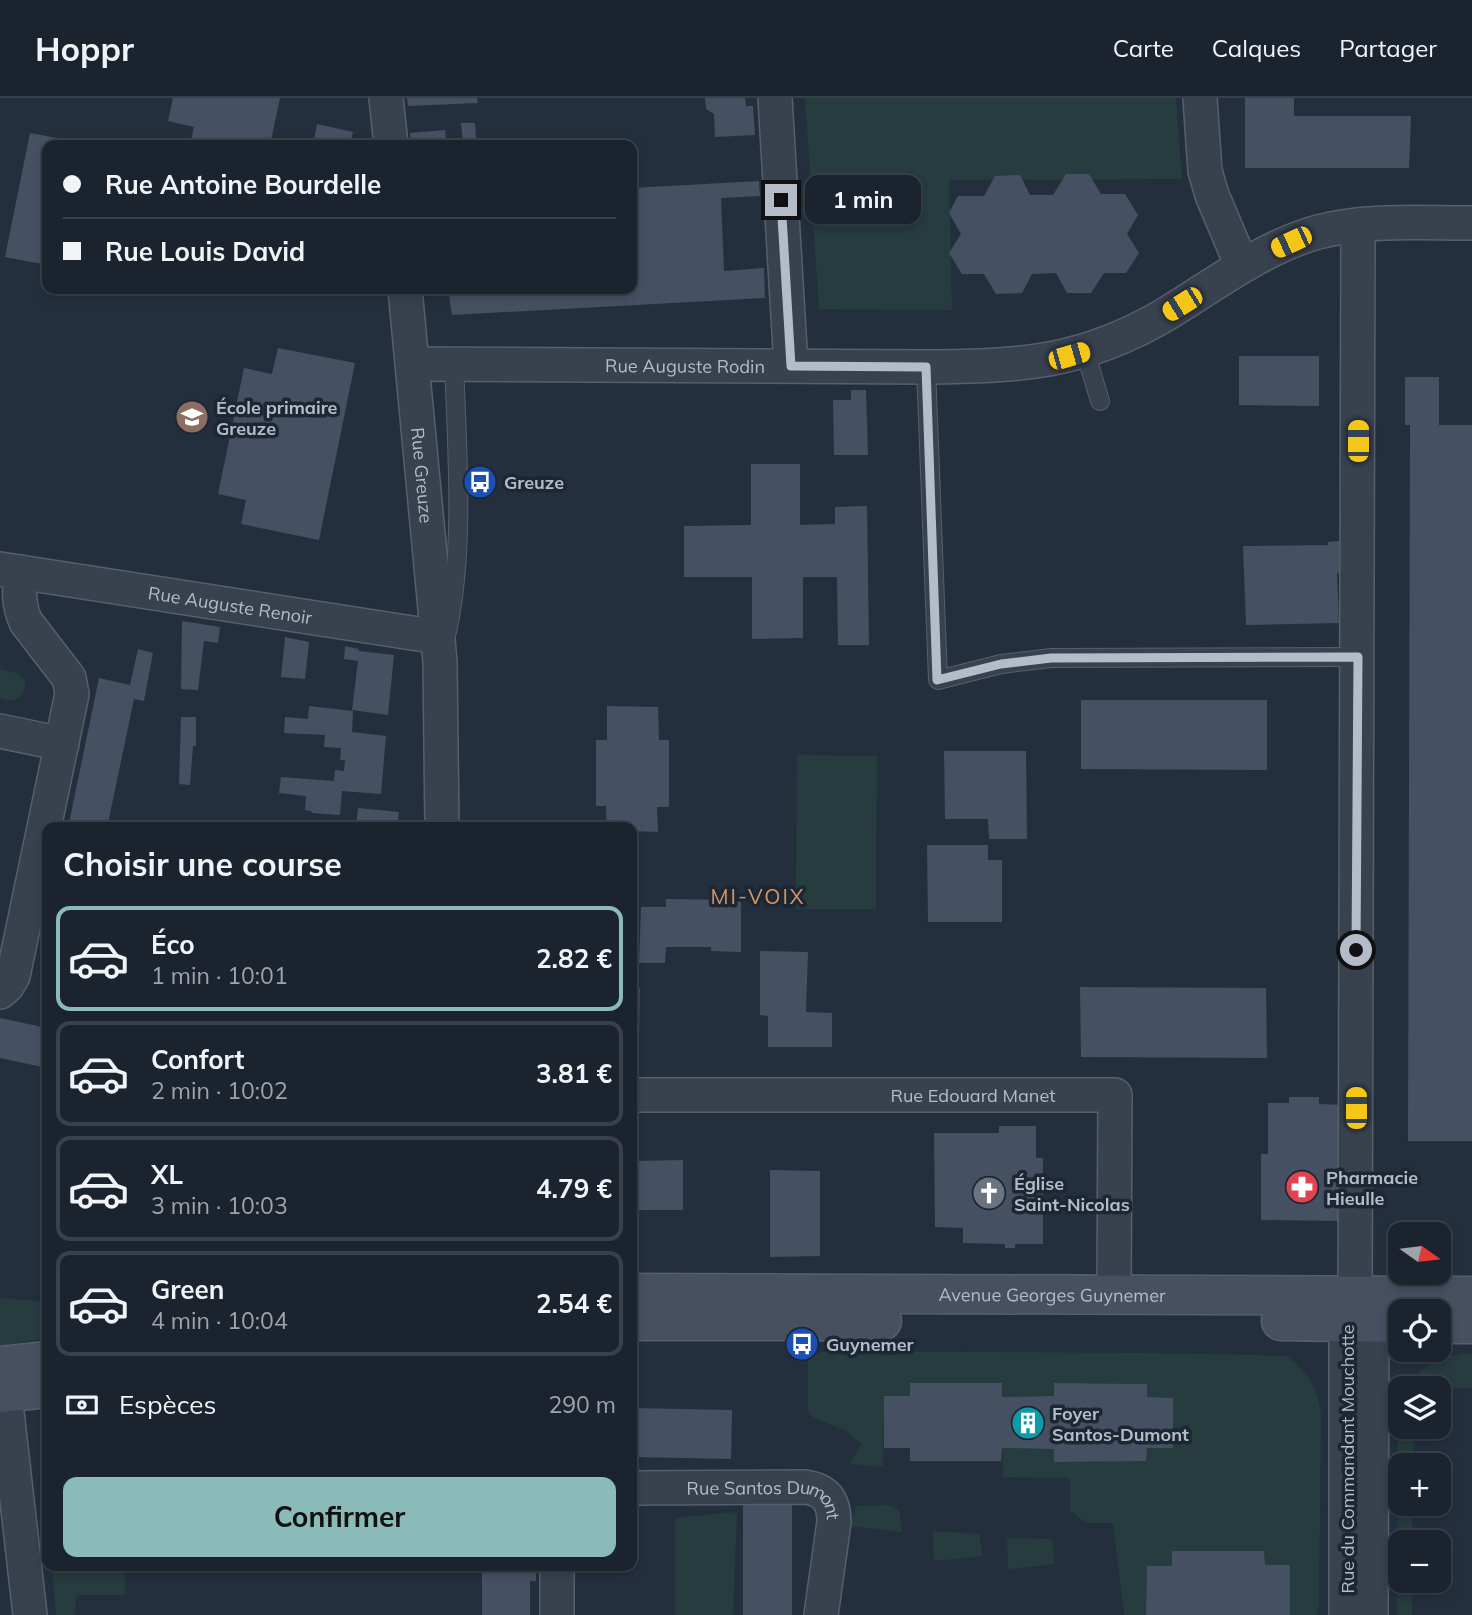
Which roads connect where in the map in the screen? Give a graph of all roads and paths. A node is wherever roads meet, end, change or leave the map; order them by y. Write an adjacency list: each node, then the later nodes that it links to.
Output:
1 (386, 98): 4 (street)
2 (775, 98): 12 (street)
3 (1200, 98): 7 (street)
4 (390, 140)
5 (1472, 223): 6 (street, Rue Auguste Rodin)
6 (1358, 225): 7 (street, Rue Auguste Rodin); 17 (street)
7 (1242, 266): 9 (street, Rue Auguste Rodin)
8 (405, 294): 10 (street, Rue Greuze)
9 (1085, 351): 13 (street, Rue Auguste Rodin); 14 (lane)
10 (412, 364): 11 (street, Rue Auguste Rodin); 16 (street, Rue Greuze)
11 (454, 365): 12 (street, Rue Auguste Rodin); 16 (lane, Rue Greuze)
12 (791, 366): 13 (street, Rue Auguste Rodin)
13 (926, 367): 17 (lane)
14 (1100, 401)
15 (10, 570): 16 (street, Rue Auguste Renoir); 19 (street, Rue Auguste Renoir)
16 (439, 650): 21 (street, Rue Greuze)
17 (1358, 657): 28 (street)
18 (0, 731): 19 (street)
19 (62, 744): 20 (street, Rue Auguste Renoir)
20 (46, 822)
21 (442, 822)
22 (42, 839): 23 (street, Rue Auguste Renoir)
23 (0, 992)
24 (637, 1094): 26 (street, Rue Edouard Manet)
25 (637, 1293): 26 (street, Avenue Georges Guynemer)
26 (1114, 1295): 28 (street, Avenue Georges Guynemer)
27 (1472, 1296): 28 (street, Avenue Georges Guynemer)
28 (1368, 1316): 29 (street, Avenue Georges Guynemer); 40 (street, Rue du Commandant Mouchotte); 41 (street, Rue du Commandant Mouchotte)
29 (637, 1321)
30 (1451, 1324): 31 (street)
31 (1472, 1324)
32 (42, 1363): 33 (street)
33 (2, 1379): 34 (street); 37 (street)
34 (42, 1387)
35 (637, 1488): 39 (street, Rue Santos Dumont)
36 (557, 1571): 38 (street)
37 (30, 1615)
38 (557, 1615)
39 (821, 1615)
40 (1346, 1615)
41 (1371, 1615)

